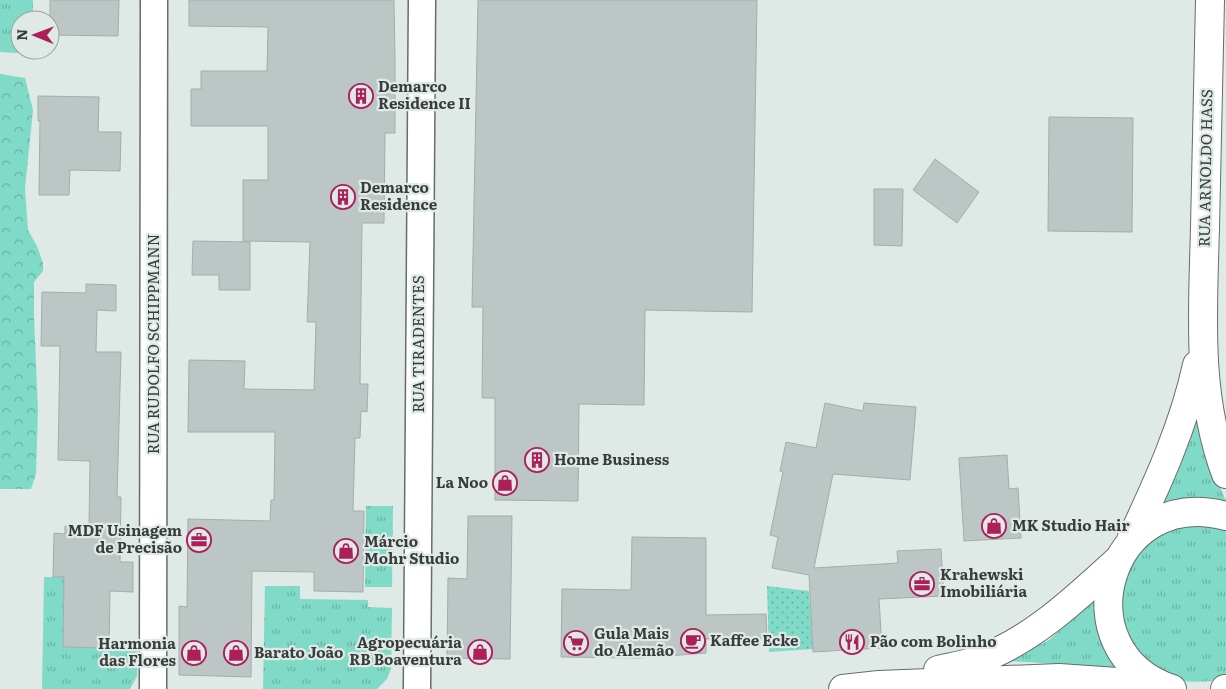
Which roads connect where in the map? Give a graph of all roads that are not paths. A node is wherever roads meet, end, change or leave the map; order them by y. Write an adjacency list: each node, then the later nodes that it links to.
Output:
1 (154, 0): 11 (street, RUA RUDOLFO SCHIPPMANN)
2 (422, 0): 12 (street, RUA TIRADENTES)
3 (1210, 0): 4 (main road, RUA ARNOLDO HASS)
4 (1203, 337): 5 (main road, RUA ARNOLDO HASS); 7 (main road, RUA ARNOLDO HASS)
5 (1226, 474)
6 (1226, 516): 7 (main road)
7 (1124, 551): 9 (main road); 10 (main road, RUA ARNOLDO HASS)
8 (1023, 684): 9 (main road); 10 (main road)
9 (879, 685): 13 (main road)
10 (1166, 687)
11 (154, 689)
12 (416, 689)
13 (842, 689)

